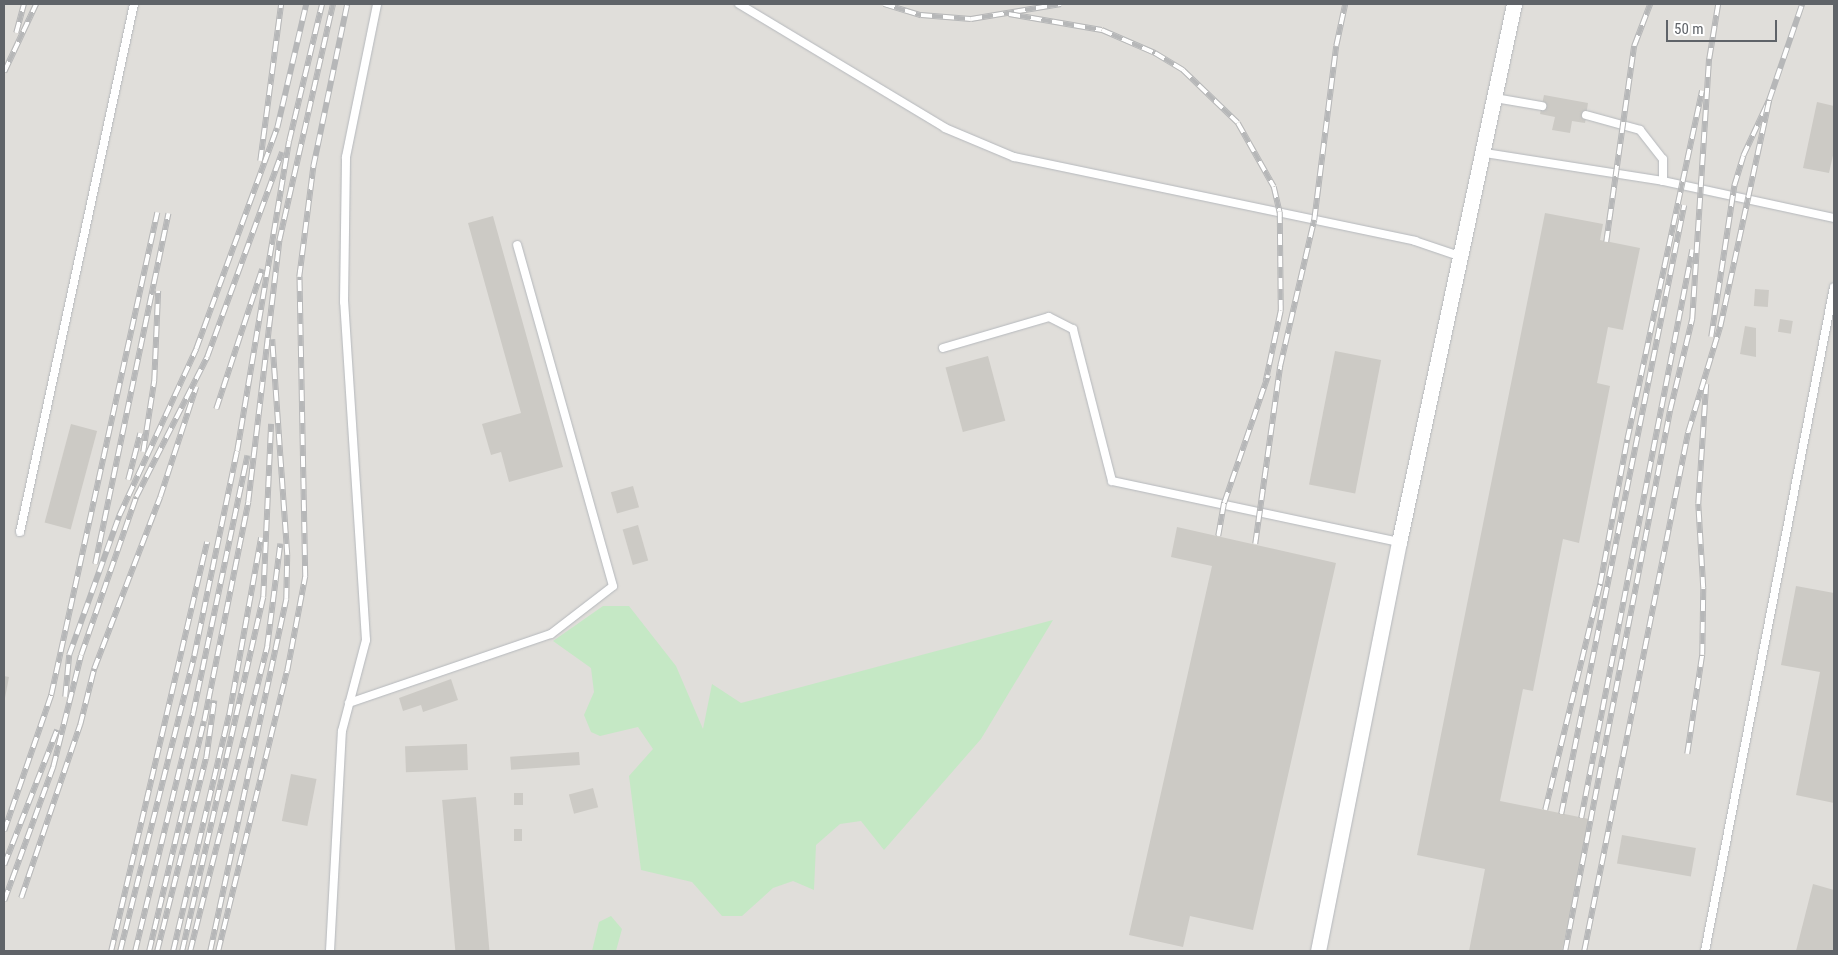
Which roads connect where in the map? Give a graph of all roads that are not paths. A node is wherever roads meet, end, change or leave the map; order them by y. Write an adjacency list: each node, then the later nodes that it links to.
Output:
1 (134, 4): 15 (lane)
2 (376, 4): 17 (lane)
3 (739, 4): 12 (lane)
4 (1514, 4): 5 (street)
5 (1495, 98): 6 (lane); 8 (street)
6 (1542, 106)
7 (1586, 115): 9 (lane)
8 (1485, 154): 9 (lane); 12 (street)
9 (1663, 181): 10 (lane)
10 (1834, 218)
11 (517, 245): 17 (lane)
12 (1462, 257): 16 (street)
13 (1834, 287): 20 (lane)
14 (943, 348): 16 (lane)
15 (20, 532)
16 (1399, 542): 19 (street)
17 (349, 703): 18 (lane)
18 (330, 951)
19 (1318, 951)
20 (1705, 951)

